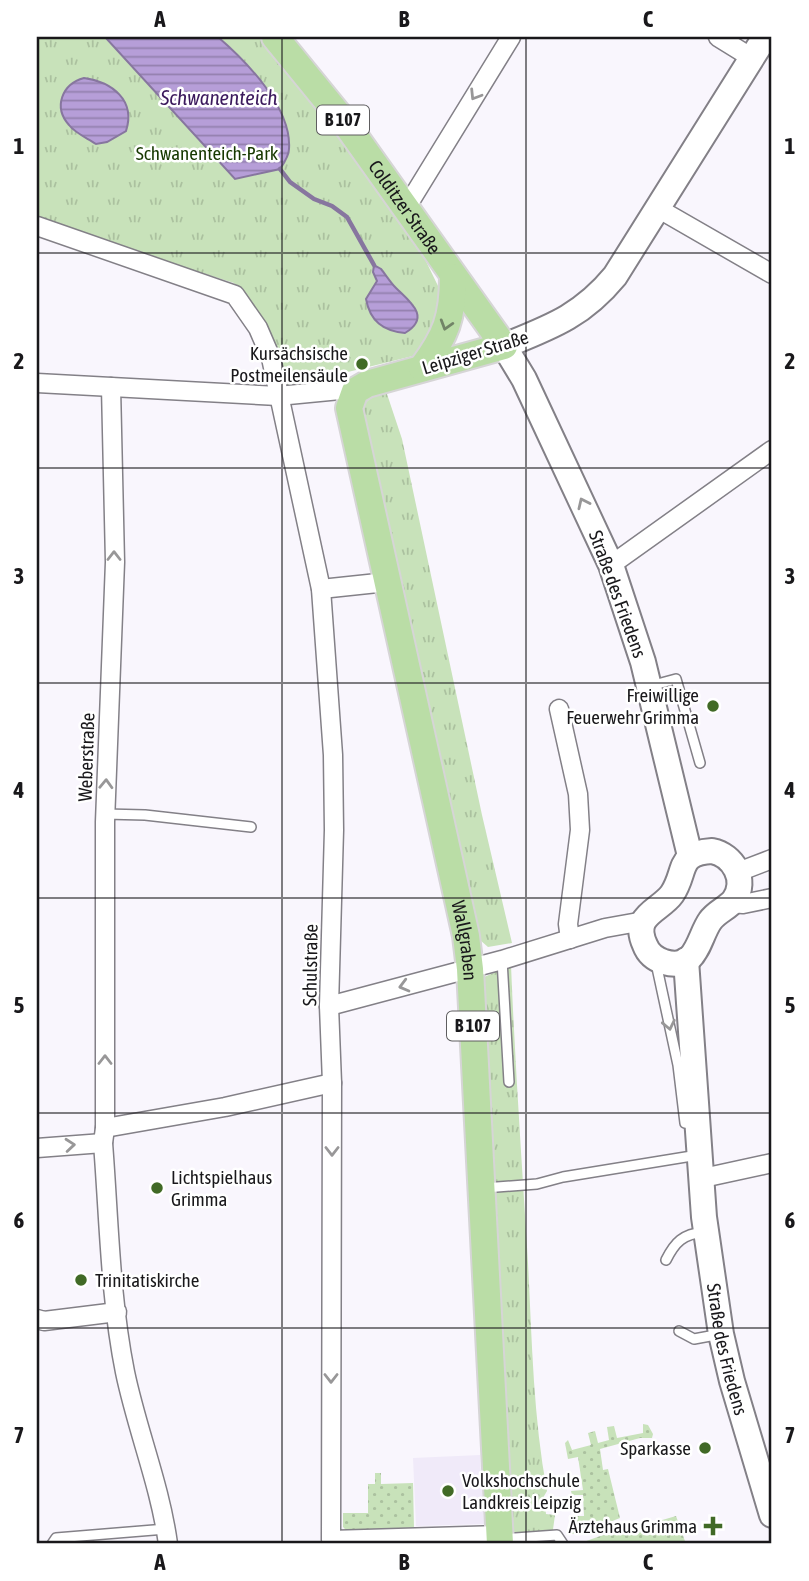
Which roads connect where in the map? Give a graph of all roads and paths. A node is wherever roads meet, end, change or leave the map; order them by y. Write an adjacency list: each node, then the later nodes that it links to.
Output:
1 (275, 37): 5 (main road, Colditzer Straße / B 107)
2 (511, 37): 5 (street, one-way to 5)
3 (718, 37): 4 (street)
4 (758, 47): 6 (street, Leipziger Straße)
5 (405, 208): 9 (main road, Colditzer Straße / B 107)
6 (659, 209): 8 (street); 10 (street, Leipziger Straße)
7 (37, 226): 15 (street, Schulstraße)
8 (772, 274)
9 (453, 276): 10 (main road, Colditzer Straße / B 107); 11 (main road, one-way to 11)
10 (504, 346): 11 (main road, Leipziger Straße); 17 (street, Straße des Friedens, one-way to 10)
11 (422, 368): 14 (main road, Leipziger Straße)
12 (37, 383): 13 (street, Leipziger Straße)
13 (111, 387): 15 (street, Leipziger Straße); 23 (street, Weberstraße, one-way to 13)
14 (355, 391): 15 (street, Leipziger Straße); 18 (main road, Wallgraben / B 107)
15 (278, 396): 19 (street, Schulstraße)
16 (772, 450): 17 (street)
17 (611, 565): 20 (street, Straße des Friedens)
18 (387, 582): 19 (street); 35 (main road, Wallgraben / B 107)
19 (321, 589): 36 (street, Schulstraße)
20 (649, 686): 22 (lane); 25 (street, Straße des Friedens)
21 (559, 709): 31 (street)
22 (700, 763)
23 (105, 814): 24 (lane); 40 (street, Weberstraße, one-way to 23)
24 (251, 827)
25 (690, 856): 27 (street); 30 (street)
26 (772, 859): 27 (street)
27 (738, 872): 29 (street)
28 (772, 898): 29 (street)
29 (731, 903): 34 (street)
30 (644, 921): 31 (street); 32 (street)
31 (570, 939): 33 (street)
32 (655, 958): 34 (street); 39 (lane, one-way to 39)
33 (502, 960): 35 (street); 37 (lane)
34 (686, 960): 39 (street, Straße des Friedens)
35 (470, 969): 36 (street, one-way to 36); 44 (main road, Wallgraben / B 107)
36 (329, 1006): 38 (street, Schulstraße)
37 (509, 1082)
38 (332, 1083): 40 (street); 55 (street, Schulstraße, one-way to 55)
39 (699, 1125): 43 (street, Straße des Friedens)
40 (104, 1135): 41 (street, one-way to 40); 47 (street, Weberstraße)
41 (37, 1148)
42 (772, 1163): 43 (street)
43 (702, 1166): 44 (lane); 45 (street, Straße des Friedens)
44 (482, 1188): 54 (main road, Wallgraben / B 107)
45 (706, 1232): 46 (lane); 50 (street, Straße des Friedens)
46 (666, 1260)
47 (117, 1312): 48 (street); 53 (street, Weberstraße)
48 (37, 1319)
49 (680, 1331): 50 (lane)
50 (721, 1334): 51 (street, Straße des Friedens)
51 (766, 1472): 52 (street, Straße des Friedens)
52 (772, 1515)
53 (167, 1537): 56 (lane)
54 (500, 1540): 55 (street); 57 (lane)
55 (331, 1542)
56 (52, 1544)
57 (563, 1544)

